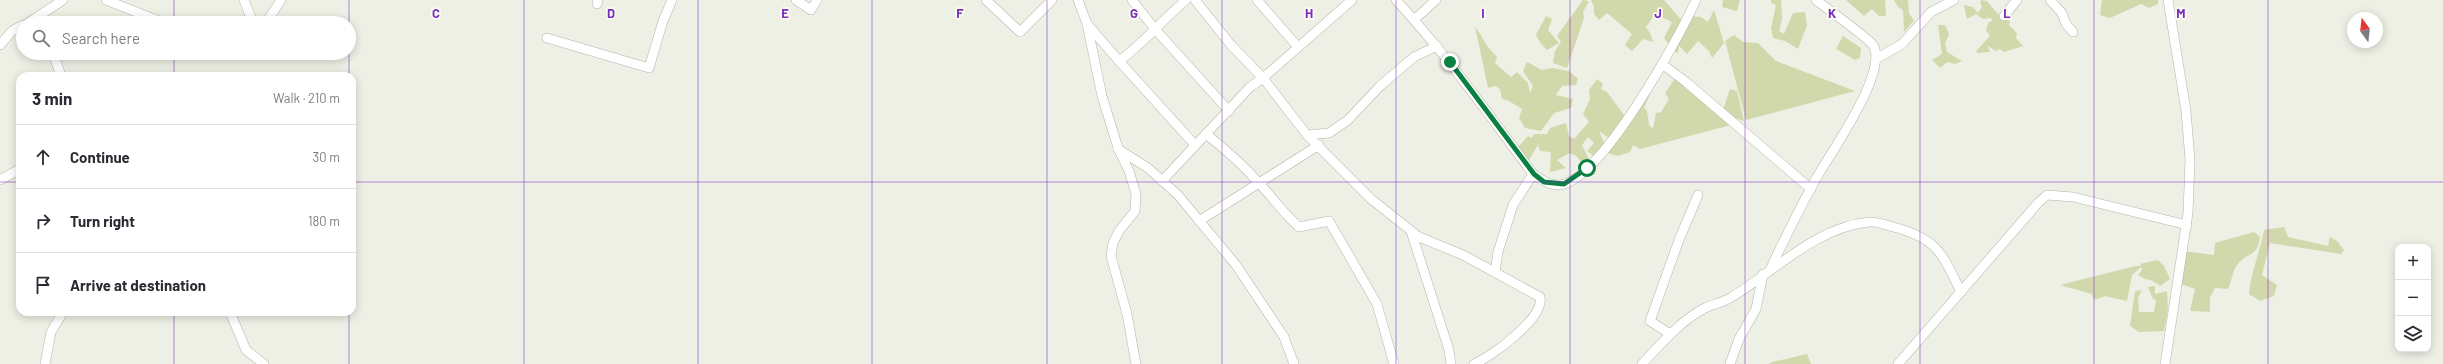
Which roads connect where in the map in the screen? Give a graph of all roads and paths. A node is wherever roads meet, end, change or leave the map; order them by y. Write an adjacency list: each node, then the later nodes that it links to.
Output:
1 (63, 0): 24 (street)
2 (106, 0): 25 (street)
3 (244, 0): 26 (street)
4 (281, 0): 27 (street)
5 (672, 0): 34 (street)
6 (796, 0): 7 (street)
7 (817, 0)
8 (986, 0): 9 (street)
9 (1052, 0)
10 (1078, 0): 30 (street)
11 (1132, 0): 31 (street)
12 (1186, 0): 31 (street)
13 (1195, 0): 43 (street)
14 (1257, 0): 37 (street)
15 (1352, 0): 37 (street)
16 (1396, 0): 29 (street)
17 (1436, 0): 29 (street)
18 (1696, 0): 41 (street)
19 (1816, 0): 38 (street)
20 (1954, 0): 38 (street)
21 (2017, 0): 28 (street)
22 (2050, 0): 33 (street)
23 (2168, 0): 58 (street)
24 (45, 16)
25 (146, 16)
26 (250, 16)
27 (271, 16)
28 (2004, 16)
29 (1414, 19): 36 (street)
30 (1087, 24): 40 (street); 49 (street)
31 (1154, 28): 40 (street); 44 (street)
32 (16, 29): 35 (street)
33 (2073, 32)
34 (547, 38)
35 (0, 44)
36 (1436, 46): 46 (street); 51 (street)
37 (1298, 47): 43 (street)
38 (1876, 58): 55 (street)
39 (55, 60): 42 (street)
40 (1119, 61): 47 (street)
41 (1662, 64): 51 (street); 55 (street)
42 (60, 72)
43 (1263, 78): 44 (street); 46 (street)
44 (1229, 111): 45 (street)
45 (1206, 134): 47 (street); 54 (street)
46 (1307, 135): 48 (street)
47 (1195, 145): 53 (street)
48 (1319, 145): 54 (street); 59 (street)
49 (1118, 148): 53 (street); 69 (street)
50 (16, 171): 52 (street)
51 (1534, 174): 61 (street)
52 (0, 180)
53 (1162, 181): 57 (street)
54 (1260, 184): 57 (street); 71 (street)
55 (1811, 190): 60 (street)
56 (1698, 195): 66 (street)
57 (1199, 221): 70 (street)
58 (2187, 225): 63 (street); 77 (street)
59 (1411, 230): 61 (street); 72 (street)
60 (1771, 268): 62 (street); 63 (street)
61 (1495, 272): 73 (street)
62 (1763, 274): 66 (street); 75 (street)
63 (1962, 292): 76 (street)
64 (60, 316): 67 (street)
65 (232, 316): 68 (street)
66 (1670, 334): 74 (street)
67 (45, 364)
68 (264, 364)
69 (1136, 364)
70 (1294, 364)
71 (1394, 364)
72 (1451, 364)
73 (1476, 364)
74 (1642, 364)
75 (1730, 364)
76 (1898, 364)
77 (2165, 364)

